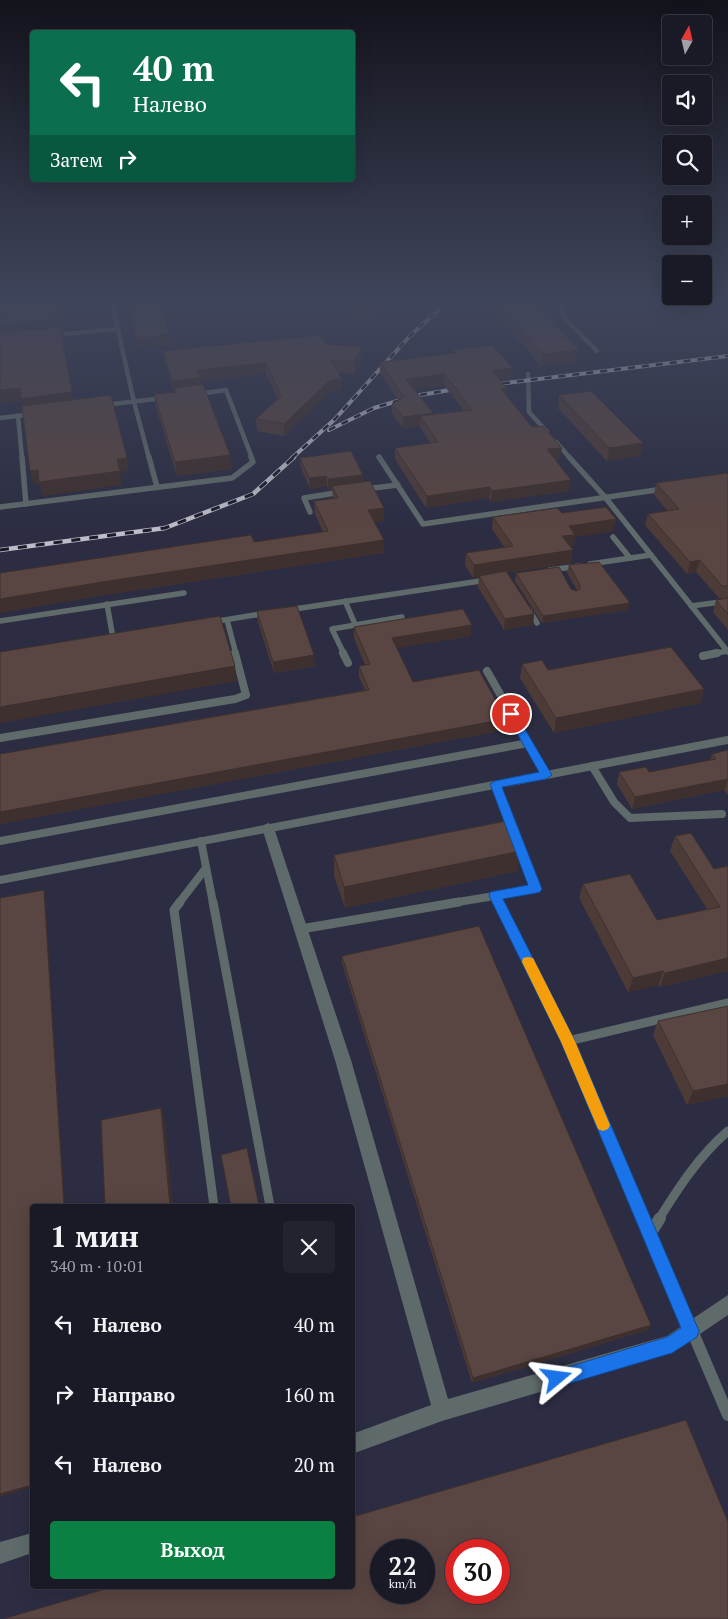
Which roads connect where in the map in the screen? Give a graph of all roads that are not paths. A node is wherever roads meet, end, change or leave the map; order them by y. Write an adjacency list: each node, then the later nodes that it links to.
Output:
1 (129, 379): 5 (lane)
2 (528, 379): 16 (lane)
3 (189, 395): 12 (lane)
4 (171, 397): 5 (lane)
5 (134, 402): 6 (lane); 12 (lane)
6 (95, 406)
7 (38, 414): 8 (lane)
8 (18, 416): 9 (lane); 17 (lane)
9 (0, 418)
10 (379, 457): 11 (lane)
11 (398, 485): 14 (lane); 16 (lane)
12 (157, 487): 17 (lane)
13 (671, 488): 16 (lane)
14 (363, 490)
15 (353, 491): 19 (lane)
16 (605, 497): 21 (lane)
17 (26, 504): 18 (lane)
18 (0, 507)
19 (310, 512)
20 (613, 537): 22 (lane)
21 (651, 555): 22 (lane); 32 (lane)
22 (630, 558): 23 (lane)
23 (560, 569): 24 (lane); 25 (lane)
24 (542, 571)
25 (564, 577)
26 (498, 578): 30 (lane)
27 (184, 592): 31 (lane)
28 (522, 600): 38 (lane)
29 (728, 600): 32 (lane)
30 (345, 601): 35 (lane); 37 (lane)
31 (107, 604): 34 (lane); 40 (lane)
32 (691, 606): 42 (lane)
33 (402, 617): 37 (lane)
34 (0, 620)
35 (227, 620): 36 (lane); 46 (lane)
36 (208, 623)
37 (355, 624): 44 (lane)
38 (537, 624)
39 (122, 636): 40 (lane)
40 (112, 638): 41 (lane)
41 (103, 639)
42 (728, 651): 43 (lane)
43 (703, 656)
44 (348, 664)
45 (486, 671): 48 (lane)
46 (0, 738)
47 (728, 740): 49 (lane)
48 (528, 743): 50 (lane); 55 (lane)
49 (592, 766): 50 (lane); 52 (lane)
50 (546, 775): 51 (lane)
51 (495, 784): 53 (lane); 58 (lane)
52 (722, 814)
53 (268, 828): 54 (lane); 59 (street)
54 (200, 841): 56 (lane); 57 (lane)
55 (0, 842)
56 (206, 868): 63 (lane); 64 (lane)
57 (0, 880)
58 (495, 896): 59 (lane); 61 (lane)
59 (301, 929): 68 (street)
60 (728, 1003): 61 (lane)
61 (568, 1041): 65 (lane)
62 (728, 1131): 65 (lane)
63 (214, 1204)
64 (270, 1204)
65 (650, 1234): 67 (lane)
66 (728, 1304): 67 (street)
67 (691, 1331): 68 (street); 69 (lane)
68 (442, 1412): 70 (street)
69 (728, 1415)
70 (355, 1443)
71 (30, 1545): 72 (street)
72 (0, 1553)

